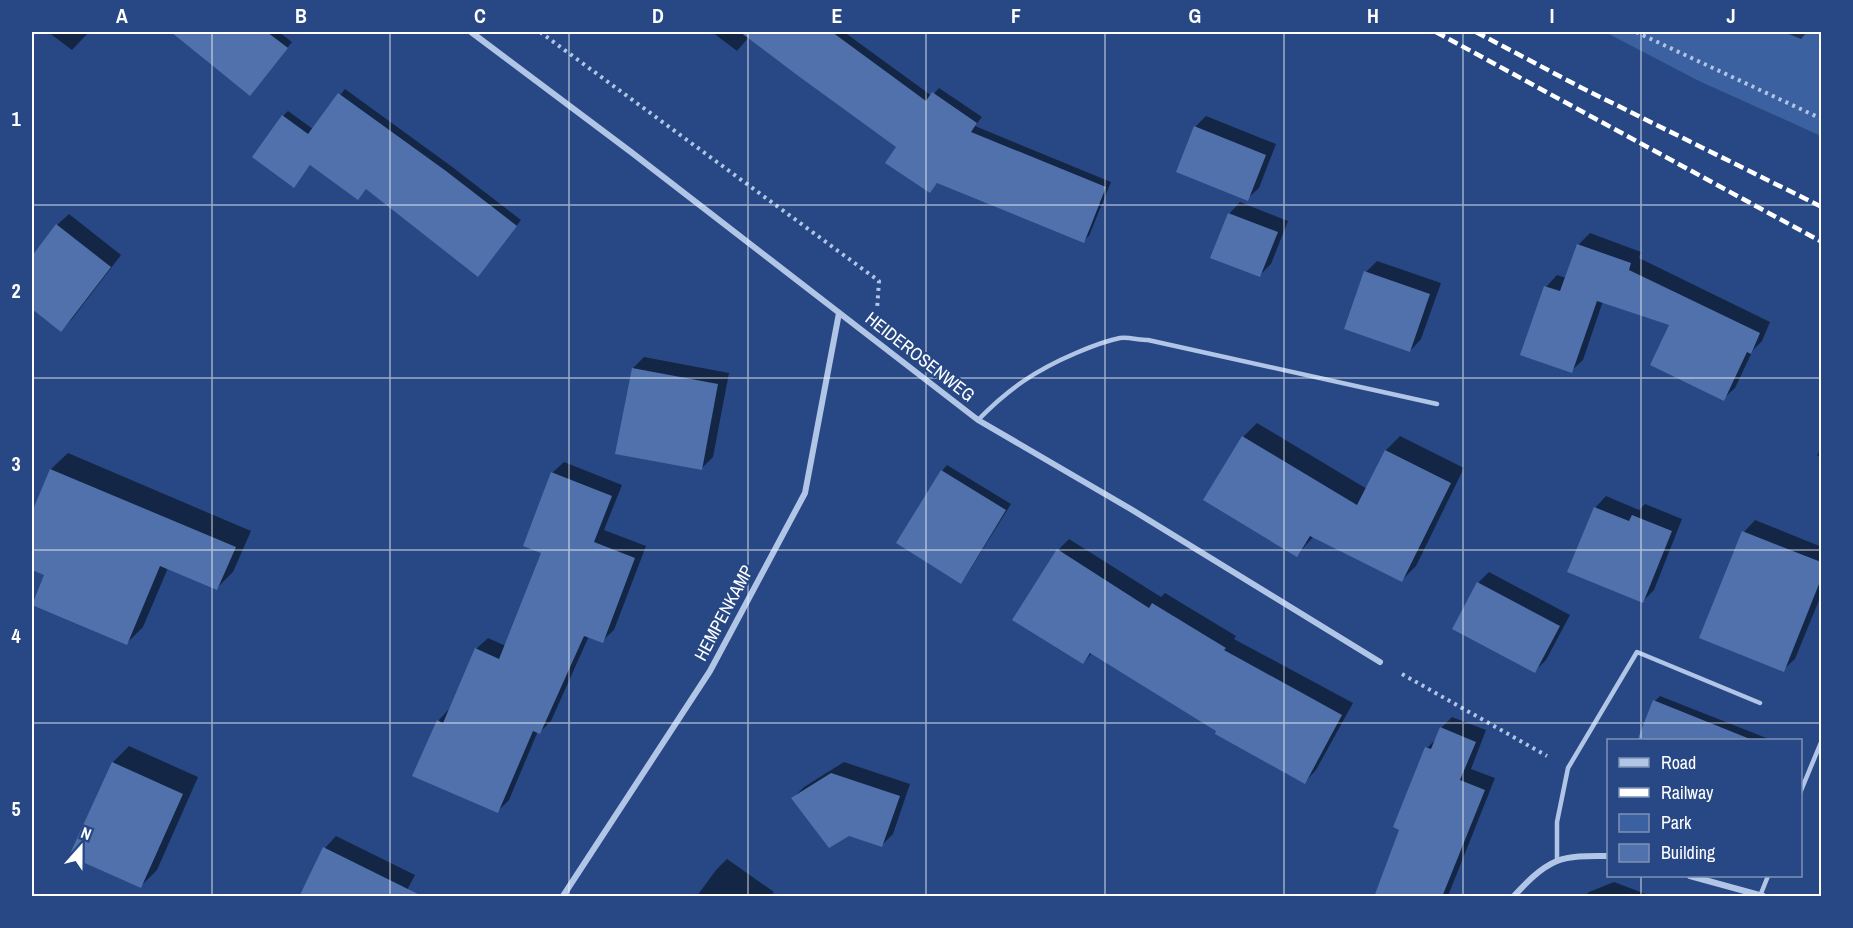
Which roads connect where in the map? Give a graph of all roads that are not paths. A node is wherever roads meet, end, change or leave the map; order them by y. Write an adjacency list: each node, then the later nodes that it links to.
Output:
1 (471, 32): 2 (street, HEIDEROSENWEG)
2 (839, 313): 4 (street, HEIDEROSENWEG); 14 (street, HEMPENKAMP)
3 (1437, 404): 4 (lane)
4 (978, 420): 5 (street, HEIDEROSENWEG)
5 (1380, 662)
6 (1760, 703): 10 (lane)
7 (1821, 740): 8 (lane)
8 (1802, 789)
9 (1607, 856): 10 (street)
10 (1557, 861): 15 (street)
11 (1694, 877): 13 (street)
12 (1768, 877): 13 (lane)
13 (1762, 896)
14 (563, 897)
15 (1514, 897)

